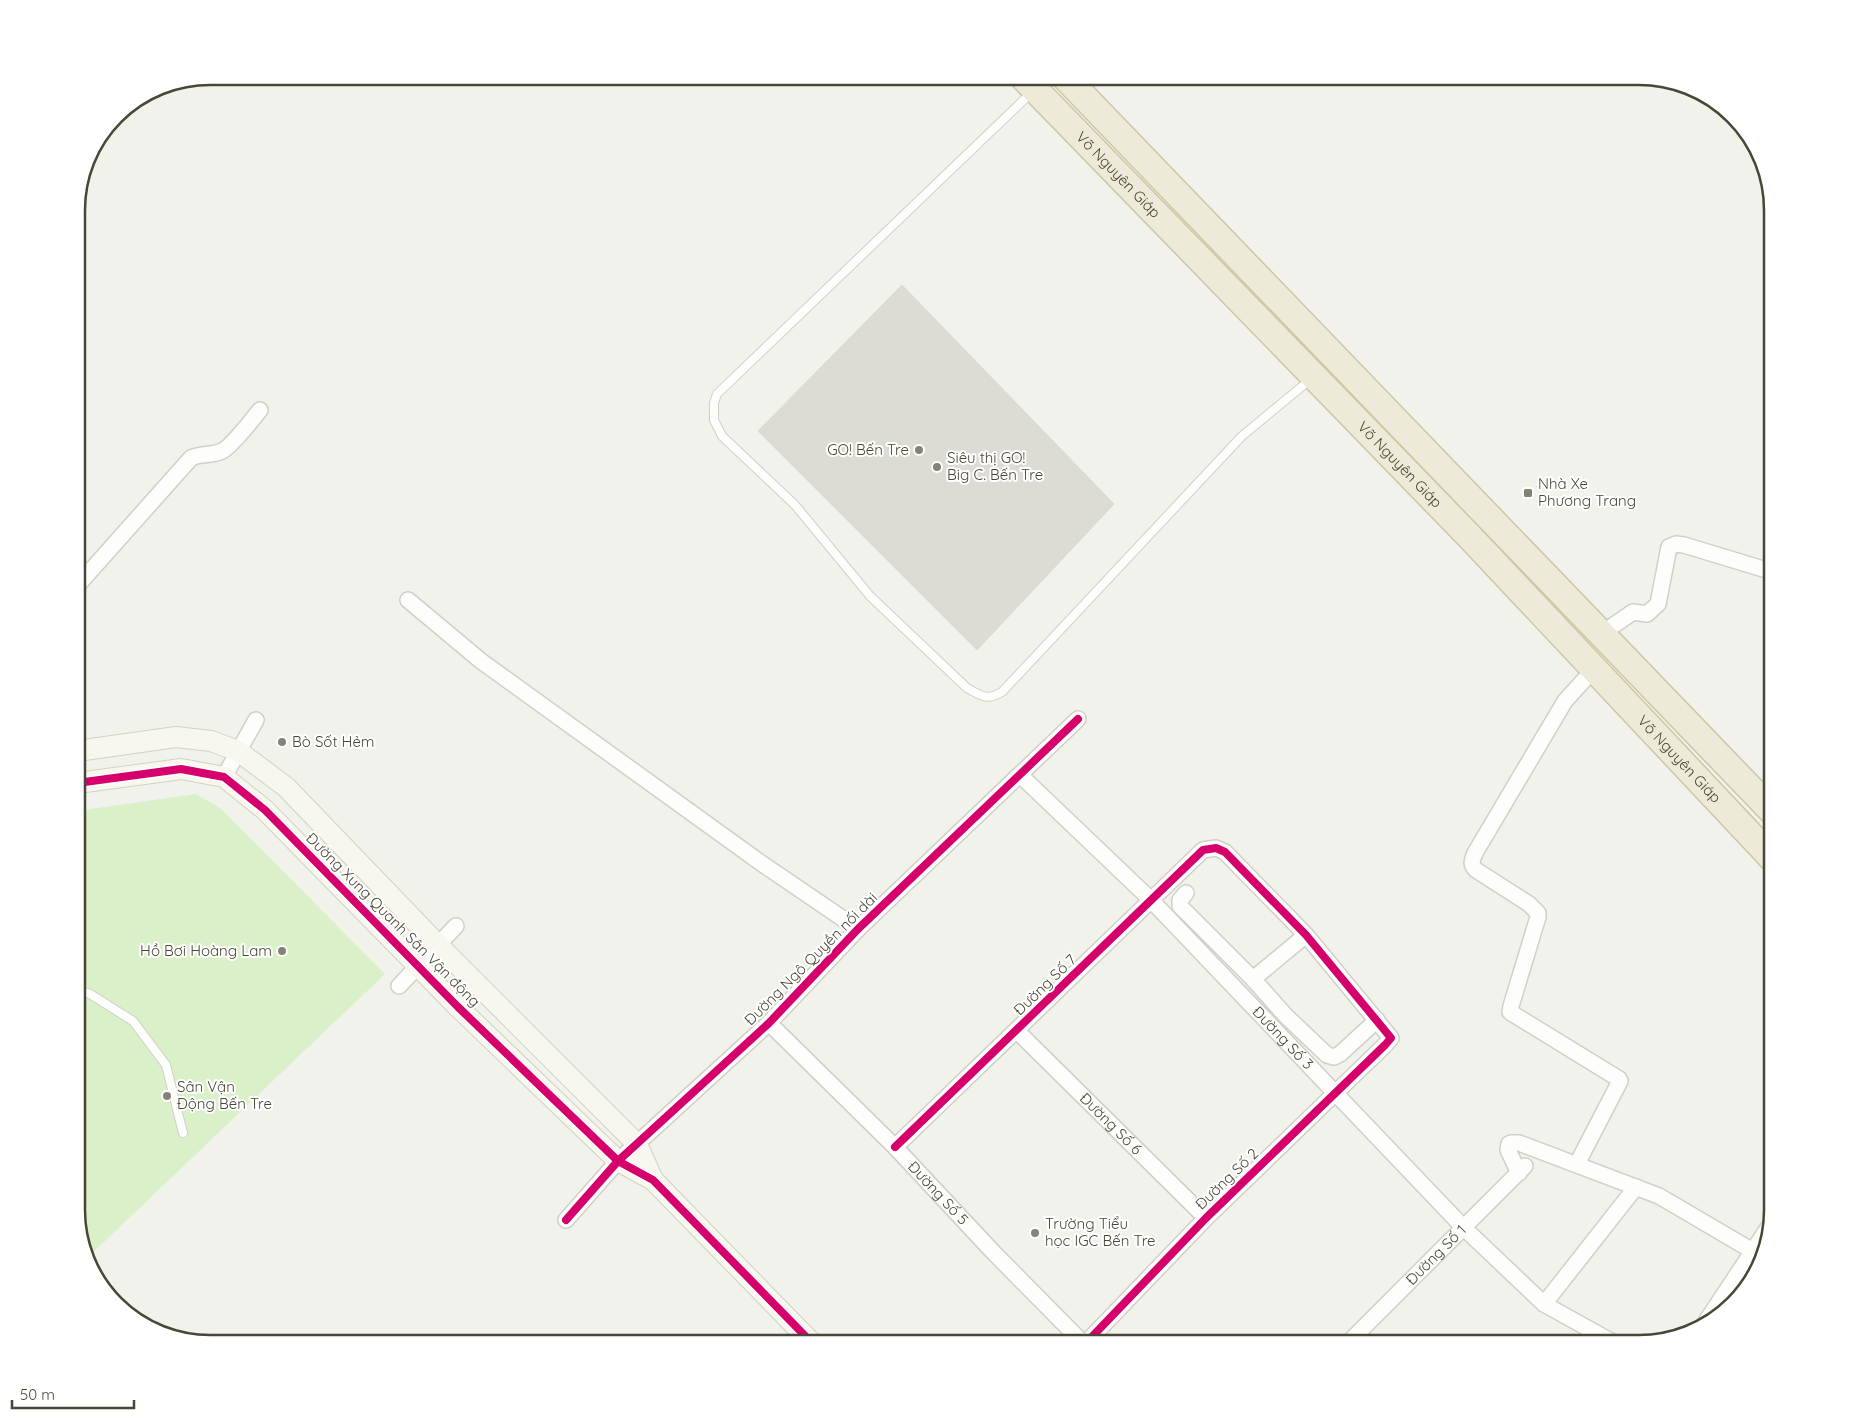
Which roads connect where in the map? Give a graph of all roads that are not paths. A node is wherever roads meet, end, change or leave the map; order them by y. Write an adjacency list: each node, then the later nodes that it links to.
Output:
1 (1027, 85): 4 (lane)
2 (1031, 85): 4 (highway, Võ Nguyên Giáp)
3 (1073, 85): 6 (highway, Võ Nguyên Giáp)
4 (1314, 376): 7 (highway, Võ Nguyên Giáp)
5 (260, 410): 9 (street)
6 (1488, 518): 7 (highway); 11 (highway, Võ Nguyên Giáp)
7 (1469, 536): 12 (highway, Võ Nguyên Giáp)
8 (1764, 569): 11 (street)
9 (85, 576)
10 (408, 600): 25 (street)
11 (1601, 634): 20 (highway, Võ Nguyên Giáp)
12 (1594, 669): 21 (highway, Võ Nguyên Giáp); 40 (street)
13 (256, 720): 16 (street)
14 (1078, 720): 17 (street, Đường Ngô Quyền nối dài)
15 (85, 750): 16 (street, Đường Xung Quanh Sân Vận động)
16 (238, 751): 18 (street); 27 (street, Đường Xung Quanh Sân Vận động)
17 (1020, 775): 23 (street, Đường Số 3); 25 (street, Đường Ngô Quyền nối dài)
18 (224, 776): 19 (street); 28 (street, Đường Xung Quanh Sân Vận động)
19 (85, 782)
20 (1764, 803)
21 (1764, 849)
22 (1186, 893): 29 (street)
23 (1151, 900): 26 (street, Đường Số 7); 34 (street, Đường Số 7); 35 (street, Đường Số 3)
24 (456, 926): 27 (street)
25 (858, 929): 33 (street, Đường Ngô Quyền nối dài)
26 (1306, 935): 29 (street); 32 (street)
27 (438, 945): 28 (street); 37 (street, Đường Xung Quanh Sân Vận động)
28 (418, 966): 30 (street); 39 (street, Đường Xung Quanh Sân Vận động)
29 (1253, 979): 32 (street)
30 (399, 986)
31 (85, 992): 36 (lane)
32 (1377, 1020): 35 (street, Đường Số 2)
33 (769, 1023): 37 (street, Đường Ngô Quyền nối dài); 38 (street, Đường Số 5)
34 (1017, 1031): 38 (street, Đường Số 7); 43 (street, Đường Số 6)
35 (1335, 1093): 43 (street, Đường Số 2); 45 (street, Đường Số 3)
36 (183, 1133)
37 (636, 1144): 39 (street, Đường Ngô Quyền nối dài); 41 (street, Đường Xung Quanh Sân Vận động)
38 (895, 1147): 51 (street, Đường Số 5)
39 (618, 1161): 41 (street, Đường Xung Quanh Sân Vận động); 44 (street, Đường Ngô Quyền nối dài)
40 (1577, 1164): 42 (street); 45 (street, Đường Số 1)
41 (653, 1180): 50 (street)
42 (1636, 1187): 46 (street); 48 (street)
43 (1206, 1218): 52 (street, Đường Số 2)
44 (566, 1220)
45 (1464, 1228): 48 (street, Đường Số 3); 53 (street, Đường Số 1)
46 (1756, 1253)
47 (1753, 1261): 49 (street)
48 (1544, 1304): 54 (street, Đường Số 3)
49 (1718, 1306)
50 (804, 1335)
51 (1075, 1335)
52 (1093, 1335)
53 (1356, 1335)
54 (1600, 1335)

